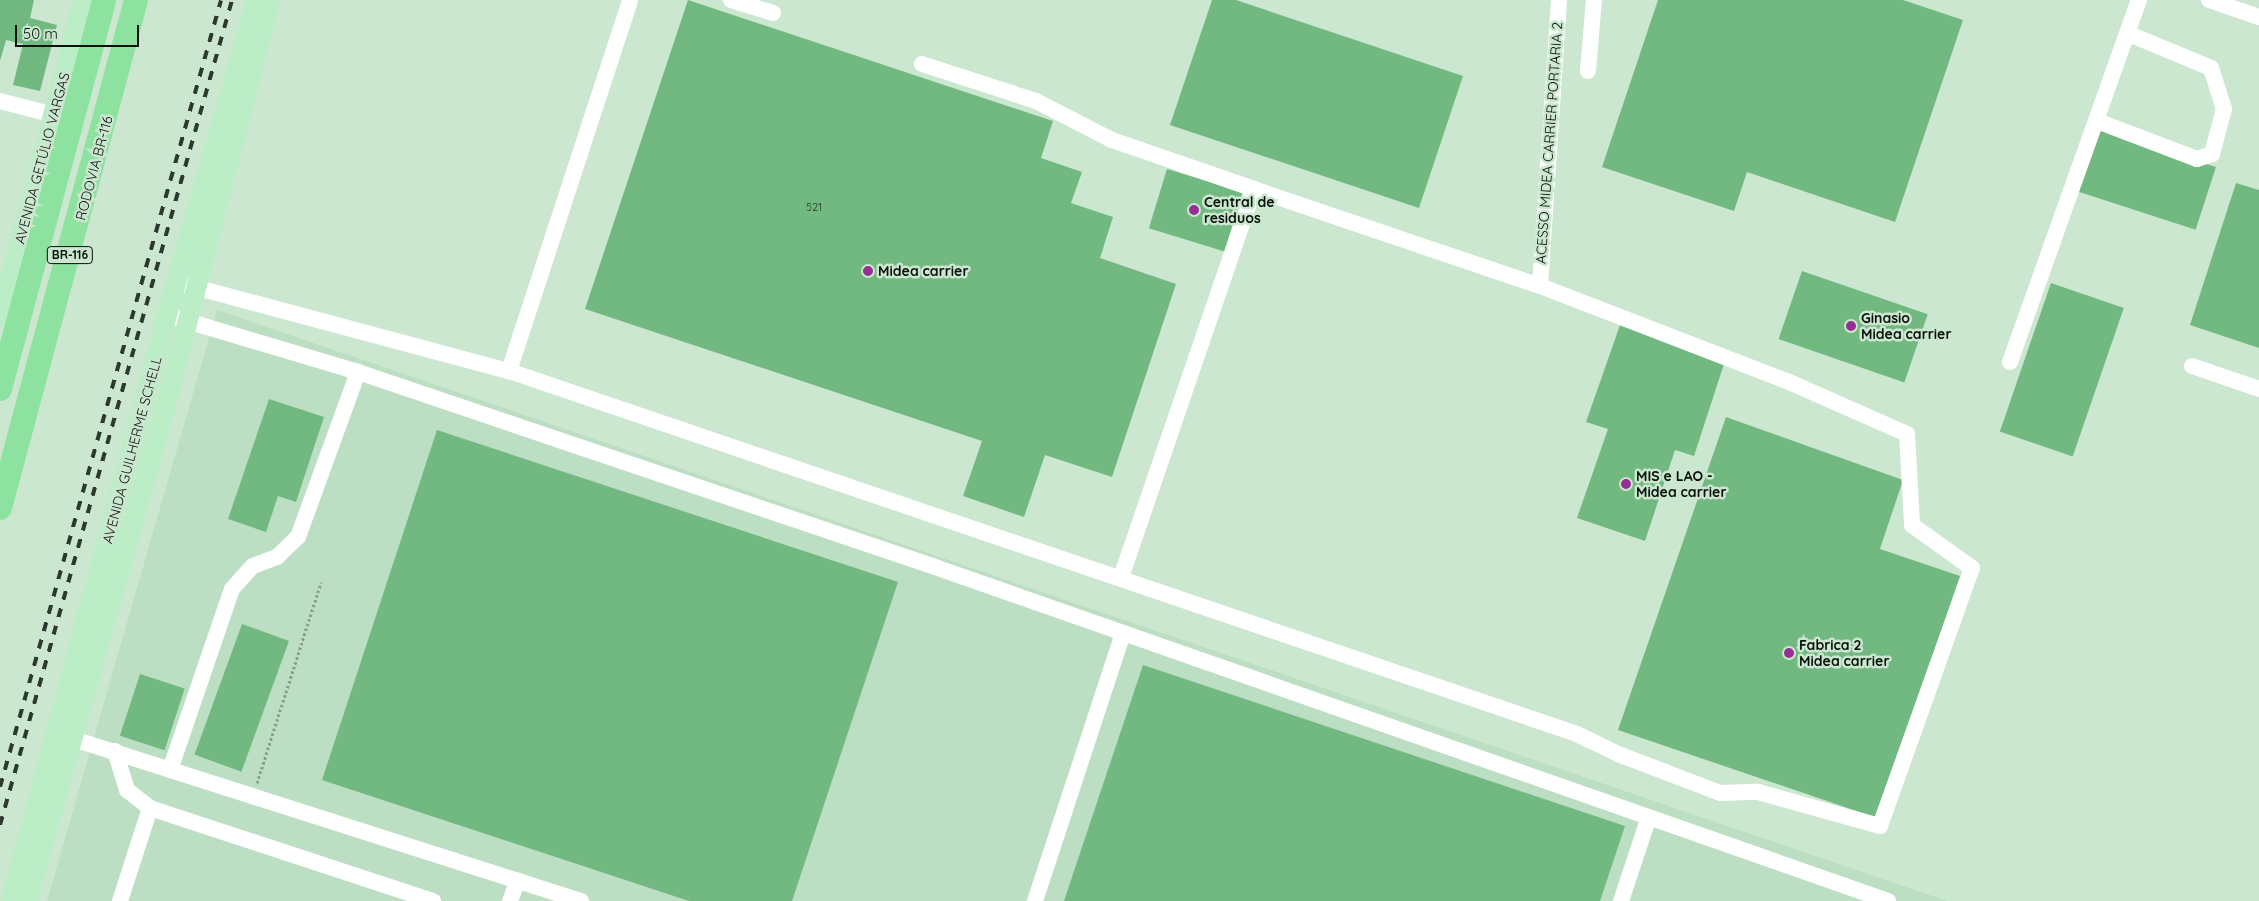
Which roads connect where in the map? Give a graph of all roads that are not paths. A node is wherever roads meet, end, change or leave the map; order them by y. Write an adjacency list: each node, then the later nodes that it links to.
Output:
1 (83, 0): 18 (main road, AVENIDA GETÚLIO VARGAS)
2 (104, 0): 31 (highway, BR-116)
3 (136, 0): 33 (highway, RODOVIA BR-116 / BR-116)
4 (257, 0): 21 (main road, AVENIDA GUILHERME SCHELL)
5 (270, 0): 22 (main road, AVENIDA GUILHERME SCHELL)
6 (630, 0): 29 (street)
7 (730, 0): 12 (street)
8 (1559, 0): 23 (street, ACESSO MIDEA CARRIER PORTARIA 2)
9 (1594, 0): 16 (street)
10 (2139, 0): 14 (street)
11 (2208, 0): 13 (street)
12 (773, 13)
13 (2259, 17)
14 (2129, 34): 19 (street); 19 (street)
15 (922, 64): 20 (street)
16 (1588, 71)
17 (0, 101): 18 (street)
18 (54, 115): 25 (main road, AVENIDA GETÚLIO VARGAS)
19 (2097, 121): 27 (street)
20 (1254, 188): 23 (street); 34 (street)
21 (176, 282): 22 (street); 24 (main road, AVENIDA GUILHERME SCHELL)
22 (198, 286): 26 (main road, AVENIDA GUILHERME SCHELL); 29 (street)
23 (1540, 286): 34 (street)
24 (167, 316): 26 (street); 36 (main road, AVENIDA GUILHERME SCHELL)
25 (0, 317)
26 (189, 321): 30 (street); 36 (main road, AVENIDA GUILHERME SCHELL)
27 (2010, 362)
28 (2192, 366): 32 (street)
29 (509, 371): 34 (street)
30 (358, 372): 35 (street); 38 (street)
31 (0, 389)
32 (2259, 389)
33 (0, 508)
34 (1121, 578)
35 (1123, 633): 40 (street); 49 (street)
36 (64, 736): 37 (street); 43 (main road, AVENIDA GUILHERME SCHELL); 44 (main road, AVENIDA GUILHERME SCHELL)
37 (115, 751): 38 (street); 39 (street)
38 (171, 767): 41 (street)
39 (150, 808): 45 (street); 46 (street)
40 (1648, 820): 42 (street); 50 (street)
41 (518, 880): 47 (street); 48 (street)
42 (1855, 896): 51 (street)
43 (11, 901)
44 (27, 901)
45 (120, 901)
46 (433, 901)
47 (510, 901)
48 (581, 901)
49 (1035, 901)
50 (1621, 901)
51 (1888, 901)

